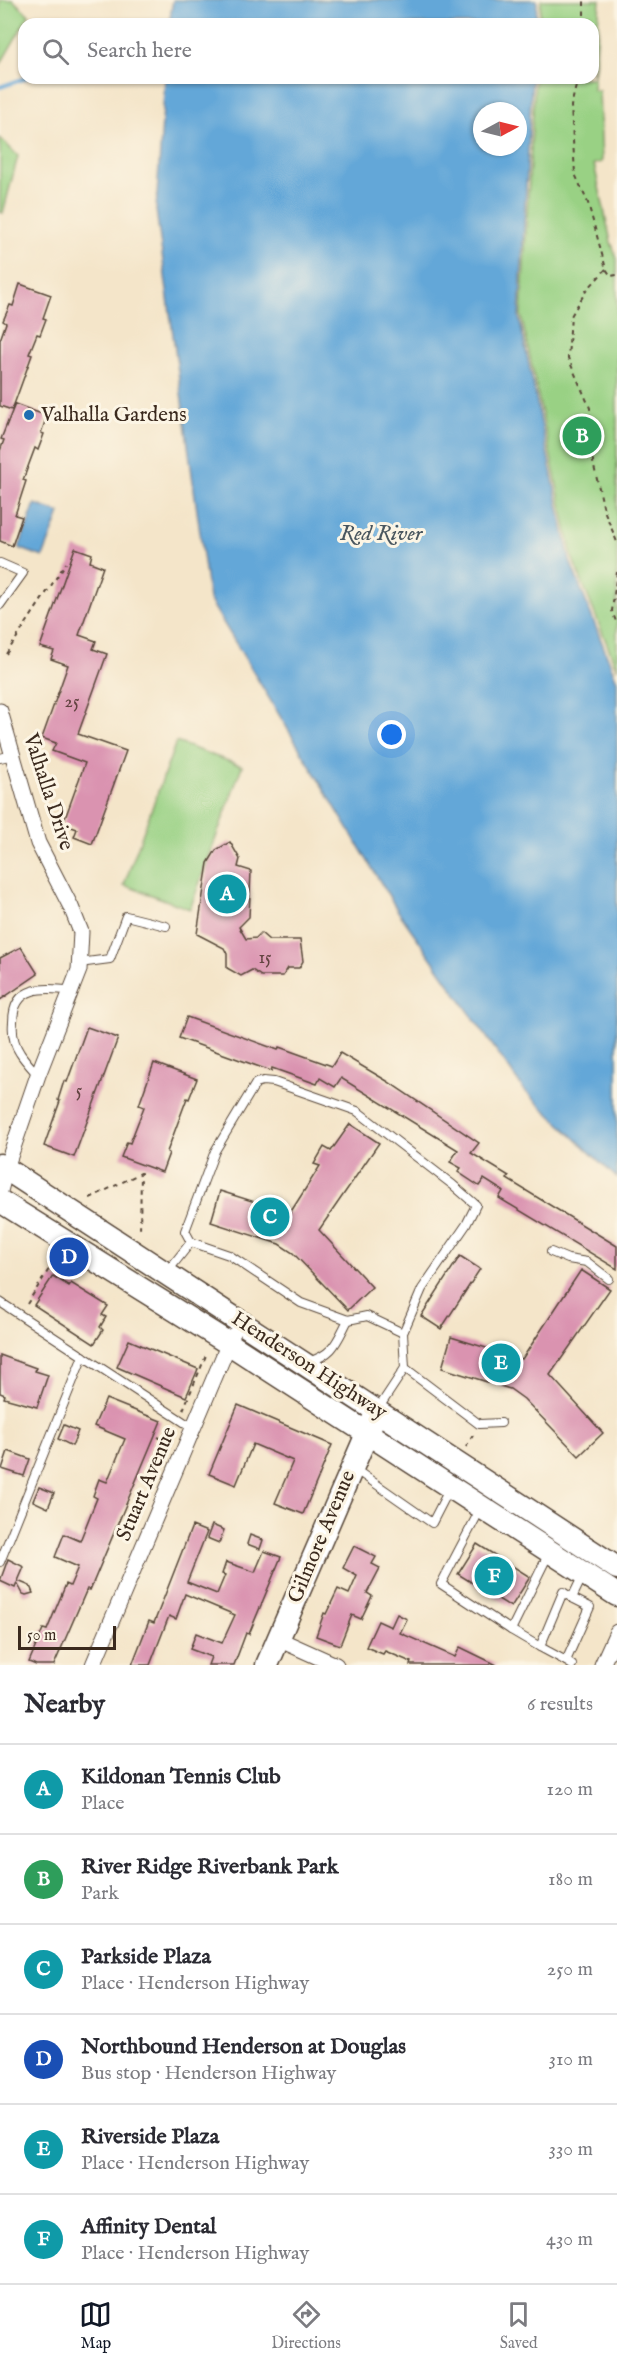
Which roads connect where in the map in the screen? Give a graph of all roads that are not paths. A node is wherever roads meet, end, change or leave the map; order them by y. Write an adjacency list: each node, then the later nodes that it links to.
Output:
1 (0, 563): 2 (lane)
2 (0, 605)
3 (0, 711): 4 (street, Valhalla Drive)
4 (6, 757): 6 (street, Valhalla Drive)
5 (166, 926): 6 (lane)
6 (79, 963): 7 (street, Valhalla Drive)
7 (72, 991): 8 (street, Valhalla Drive); 8 (lane)
8 (38, 1075): 9 (street, Valhalla Drive)
9 (3, 1166): 10 (street, Valhalla Drive); 14 (main road, Henderson Highway)
10 (0, 1191)
11 (0, 1201): 20 (main road, Henderson Highway)
12 (191, 1242): 14 (lane); 18 (lane); 19 (lane)
13 (551, 1252): 15 (lane)
14 (166, 1272): 17 (main road, Henderson Highway)
15 (609, 1279)
16 (0, 1302): 21 (lane)
17 (238, 1319): 20 (street, Stuart Avenue); 22 (main road, Henderson Highway)
18 (348, 1320): 19 (lane); 22 (lane)
19 (403, 1333): 23 (lane)
20 (228, 1343): 26 (street, Stuart Avenue); 27 (main road, Henderson Highway)
21 (83, 1356): 26 (lane); 32 (lane)
22 (305, 1363): 24 (main road, Henderson Highway)
23 (405, 1368): 24 (lane); 25 (lane)
24 (377, 1410): 27 (main road, Gilmore Avenue); 33 (main road, Henderson Highway)
25 (501, 1423)
26 (193, 1428): 42 (street, Stuart Avenue)
27 (367, 1432): 28 (main road, Gilmore Avenue); 29 (main road, Henderson Highway)
28 (352, 1467): 29 (lane); 39 (main road, Gilmore Avenue)
29 (450, 1486): 30 (main road, Henderson Highway)
30 (481, 1507): 31 (main road, Henderson Highway); 37 (lane)
31 (550, 1551): 34 (main road, Henderson Highway); 37 (lane)
32 (0, 1562)
33 (617, 1568)
34 (584, 1574): 35 (main road, Henderson Highway); 36 (lane)
35 (617, 1595)
36 (572, 1598): 40 (lane); 41 (lane)
37 (511, 1630): 40 (lane)
38 (617, 1632): 45 (street)
39 (278, 1639): 43 (main road, Gilmore Avenue); 44 (street)
40 (540, 1647): 41 (lane)
41 (569, 1663)
42 (93, 1665)
43 (267, 1665)
44 (336, 1665)
45 (602, 1665)

